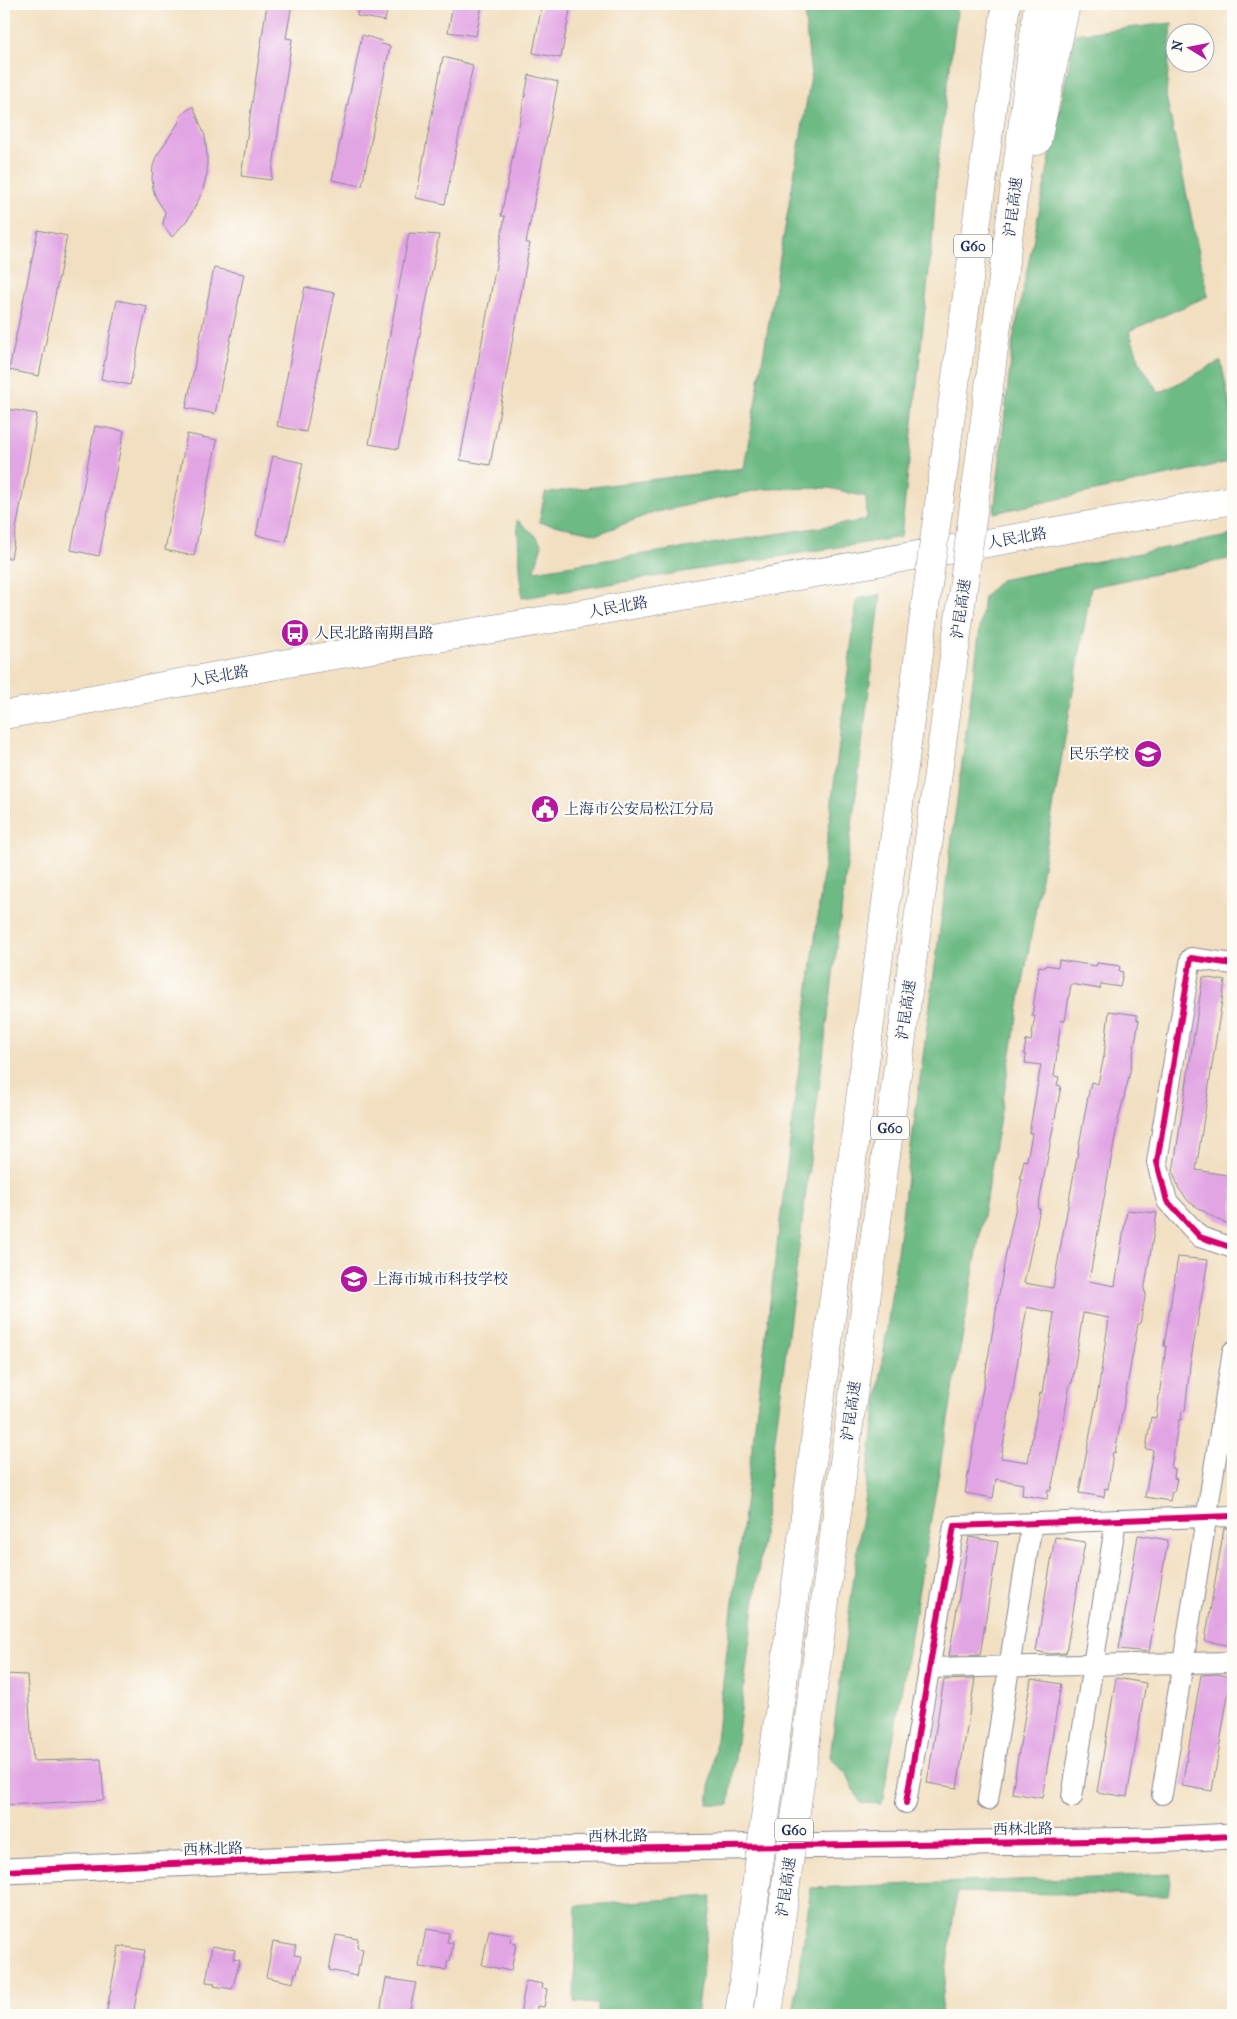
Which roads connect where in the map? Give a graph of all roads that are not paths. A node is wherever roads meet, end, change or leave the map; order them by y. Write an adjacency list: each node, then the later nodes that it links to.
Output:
1 (993, 4): 5 (main road)
2 (1006, 4): 5 (main road, 沪昆高速 / G60)
3 (1038, 4): 6 (main road, 沪昆高速 / G60)
4 (1066, 4): 6 (main road)
5 (964, 312): 27 (main road, 沪昆高速 / G60, bridge)
6 (999, 318): 28 (main road, 沪昆高速 / G60, bridge)
7 (1233, 500): 8 (main road, 人民北路)
8 (4, 715)
9 (1233, 964): 10 (street)
10 (1233, 1248)
11 (1233, 1351): 13 (street)
12 (1233, 1516): 13 (street)
13 (1207, 1517): 14 (street); 17 (street)
14 (1116, 1520): 15 (street); 18 (street)
15 (1032, 1524): 19 (street); 20 (street)
16 (1233, 1662): 17 (street)
17 (1184, 1663): 18 (street); 21 (street)
18 (1093, 1665): 19 (street); 22 (street)
19 (1009, 1666): 20 (street); 23 (street)
20 (928, 1668): 24 (street)
21 (1162, 1794)
22 (1072, 1797)
23 (988, 1800)
24 (906, 1803)
25 (1233, 1836): 26 (street, 西林北路)
26 (4, 1870)
27 (739, 2015)
28 (768, 2015)

